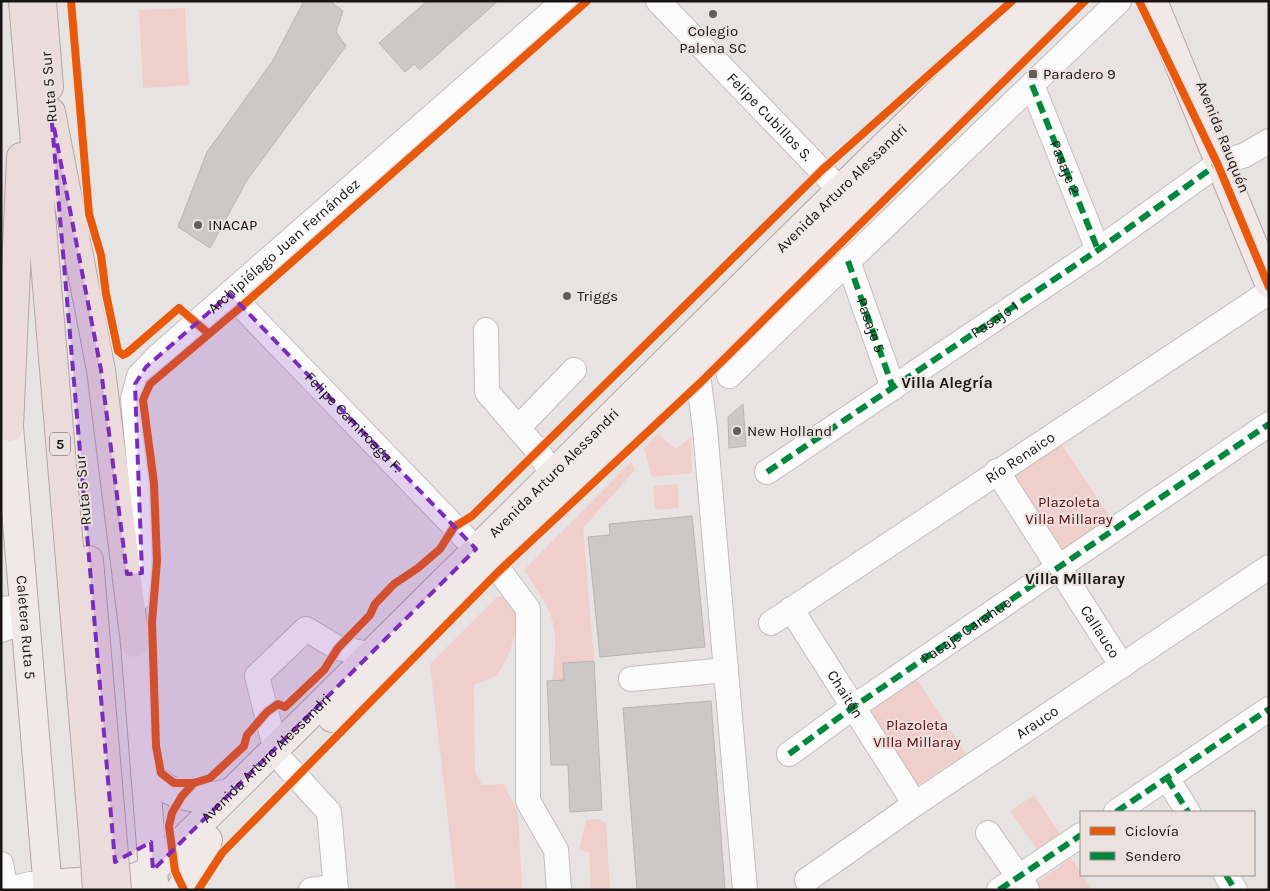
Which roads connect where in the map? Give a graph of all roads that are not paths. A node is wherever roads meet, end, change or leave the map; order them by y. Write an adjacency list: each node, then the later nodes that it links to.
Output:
1 (23, 1): 9 (highway, Ruta 5 Sur / 5)
2 (42, 1): 11 (highway, Ruta 5 Sur / 5)
3 (564, 1): 19 (street, Archipiélago Juan Fernández)
4 (658, 1): 14 (street, Felipe Cubillos S.)
5 (1034, 1): 14 (main road, Avenida Arturo Alessandri)
6 (1066, 1): 23 (main road, Avenida Arturo Alessandri)
7 (1119, 1): 10 (street)
8 (1152, 1): 13 (main road, Avenida Rauquén)
9 (26, 43): 28 (highway); 59 (highway, Ruta 5 Sur / 5)
10 (1032, 84): 15 (street, Pasaje 2); 16 (street)
11 (51, 112): 40 (highway); 59 (highway, Ruta 5 Sur / 5)
12 (1269, 141): 13 (street, Pasaje 1)
13 (1219, 163): 15 (street, Pasaje 1); 17 (main road, Avenida Rauquén)
14 (840, 190): 21 (main road, Avenida Arturo Alessandri)
15 (1098, 250): 26 (street, Pasaje 1)
16 (848, 260): 25 (street); 26 (street, Pasaje 5)
17 (1269, 283)
18 (1269, 292): 31 (street, Río Renaico)
19 (230, 294): 34 (street, Felipe Camiroaga F.); 40 (street, Archipiélago Juan Fernández)
20 (486, 330): 29 (street)
21 (692, 336): 23 (street); 33 (main road, Avenida Arturo Alessandri)
22 (1, 366): 28 (street, Caletera Ruta 5)
23 (697, 367): 34 (main road, Avenida Arturo Alessandri); 43 (street)
24 (574, 370): 29 (street)
25 (729, 376)
26 (893, 388): 32 (street, Pasaje 1)
27 (1269, 424): 36 (street, Pasaje Carahue)
28 (9, 427): 30 (main road, Caletera Ruta 5)
29 (518, 428): 33 (street)
30 (6, 458): 38 (main road, Caletera Ruta 5)
31 (997, 471): 36 (street, Callauco); 37 (street, Río Renaico)
32 (767, 472)
33 (552, 474): 34 (main road, Avenida Arturo Alessandri)
34 (484, 556): 41 (main road, Avenida Arturo Alessandri); 48 (main road, Avenida Arturo Alessandri); 72 (street, Felipe Camiroaga F.)
35 (1269, 567): 42 (street, Arauco)
36 (1058, 568): 42 (street, Callauco); 45 (street, Pasaje Carahue)
37 (791, 609): 39 (street, Río Renaico); 45 (street, Chaitén)
38 (13, 617): 63 (main road, Caletera Ruta 5)
39 (770, 623)
40 (135, 643): 49 (main road)
41 (369, 654): 48 (main road, Avenida Arturo Alessandri); 48 (street)
42 (1122, 666): 52 (street, Arauco)
43 (726, 670): 44 (street); 73 (street)
44 (631, 679)
45 (852, 708): 47 (street, Pasaje Carahue); 52 (street, Chaitén)
46 (1269, 709): 50 (street)
47 (789, 754)
48 (280, 755): 51 (main road, Avenida Arturo Alessandri); 58 (main road, Avenida Arturo Alessandri); 66 (street)
49 (144, 772): 51 (main road); 56 (main road)
50 (1167, 778): 53 (street); 54 (street)
51 (228, 793): 65 (main road, Avenida Arturo Alessandri)
52 (915, 804): 62 (street, Arauco)
53 (1118, 811)
54 (1187, 811)
55 (988, 833): 64 (street)
56 (150, 834): 63 (main road); 65 (main road)
57 (1080, 836): 64 (street)
58 (208, 840): 65 (main road, Avenida Arturo Alessandri); 70 (main road)
59 (103, 844): 68 (highway, Ruta 5 Sur / 5, bridge); 69 (highway, Ruta 5 Sur / 5, bridge)
60 (1, 864): 67 (street)
61 (1227, 876): 75 (street)
62 (807, 880)
63 (41, 883): 65 (main road, Avenida Arturo Alessandri); 67 (street)
64 (1023, 883): 74 (street)
65 (153, 885)
66 (336, 888): 71 (street)
67 (6, 890)
68 (97, 890)
69 (117, 890)
70 (180, 890)
71 (310, 890)
72 (559, 890)
73 (745, 890)
74 (999, 890)
75 (1235, 890)

